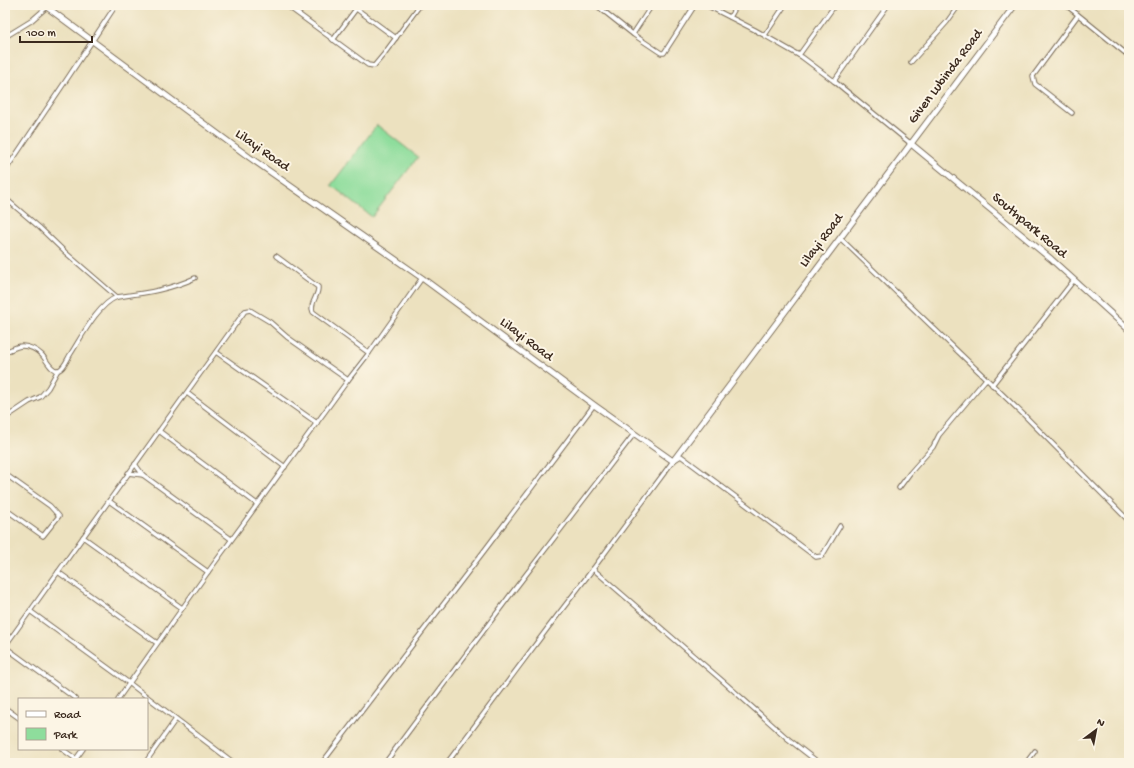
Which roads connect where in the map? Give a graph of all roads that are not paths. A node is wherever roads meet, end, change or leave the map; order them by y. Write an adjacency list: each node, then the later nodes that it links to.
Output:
1 (116, 5): 25 (street)
2 (286, 5): 26 (street)
3 (351, 5): 18 (street)
4 (412, 5): 17 (street)
5 (596, 5): 21 (street)
6 (652, 5): 21 (street)
7 (695, 5): 21 (street)
8 (706, 5): 20 (street)
9 (738, 5): 20 (street)
10 (786, 5): 22 (street)
11 (835, 5): 27 (street)
12 (888, 5): 30 (street)
13 (958, 5): 29 (street)
14 (1013, 5): 32 (street, Given Lubinda Road)
15 (1066, 5): 19 (street)
16 (45, 6): 23 (street); 25 (street, Lilayi Road)
17 (418, 7): 24 (street)
18 (356, 9): 24 (street); 26 (street)
19 (1078, 14): 28 (street); 31 (street)
20 (730, 17): 22 (street)
21 (633, 34)
22 (765, 35): 27 (street)
23 (5, 37)
24 (396, 38): 26 (street)
25 (92, 40): 33 (street); 38 (street, Lilayi Road)
26 (333, 40)
27 (799, 55): 30 (street)
28 (1129, 56)
29 (911, 62)
30 (834, 81): 32 (street)
31 (1072, 113)
32 (910, 143): 35 (street, Lilayi Road); 39 (street, Southpark Road)
33 (5, 171)
34 (5, 198): 40 (street)
35 (840, 238): 46 (street); 55 (street, Lilayi Road)
36 (276, 256): 44 (street)
37 (195, 278): 40 (street)
38 (422, 278): 44 (street); 50 (street, Lilayi Road)
39 (1074, 280): 41 (street, Southpark Road); 48 (street)
40 (117, 297): 45 (street)
41 (1129, 330)
42 (5, 352): 45 (street)
43 (216, 352): 47 (street); 49 (street); 52 (street)
44 (369, 353): 47 (street)
45 (58, 370): 51 (street)
46 (986, 379): 48 (street); 61 (street)
47 (348, 380): 52 (street)
48 (992, 385): 65 (street)
49 (187, 393): 53 (street); 57 (street)
50 (594, 405): 54 (street, Lilayi Road); 91 (street)
51 (5, 418)
52 (317, 423): 57 (street)
53 (159, 430): 56 (street); 63 (street)
54 (634, 434): 55 (street, Lilayi Road); 92 (street)
55 (673, 461): 66 (street); 69 (street)
56 (135, 464): 58 (street); 60 (street)
57 (284, 466): 63 (street)
58 (128, 473): 60 (street); 62 (street)
59 (5, 474): 64 (street)
60 (143, 475): 68 (street)
61 (899, 488)
62 (109, 500): 67 (street); 71 (street)
63 (257, 504): 68 (street)
64 (5, 509)
65 (1129, 521)
66 (840, 526)
67 (83, 536): 70 (street); 72 (street)
68 (232, 539): 71 (street)
69 (593, 569): 93 (street); 94 (street)
70 (58, 572): 73 (street); 74 (street)
71 (208, 572): 72 (street)
72 (182, 608): 74 (street)
73 (30, 611): 75 (street); 76 (street)
74 (157, 643): 76 (street)
75 (5, 646): 77 (street)
76 (129, 684): 78 (street); 80 (street)
77 (75, 698)
78 (119, 698)
79 (148, 698): 83 (street)
80 (148, 698)
81 (5, 708): 82 (street)
82 (18, 717)
83 (176, 719): 89 (street); 90 (street)
84 (63, 750): 87 (street)
85 (82, 750): 87 (street)
86 (1035, 751): 95 (street)
87 (76, 759): 88 (street)
88 (73, 763)
89 (145, 763)
90 (234, 763)
91 (322, 763)
92 (385, 763)
93 (447, 763)
94 (819, 763)
95 (1026, 763)

